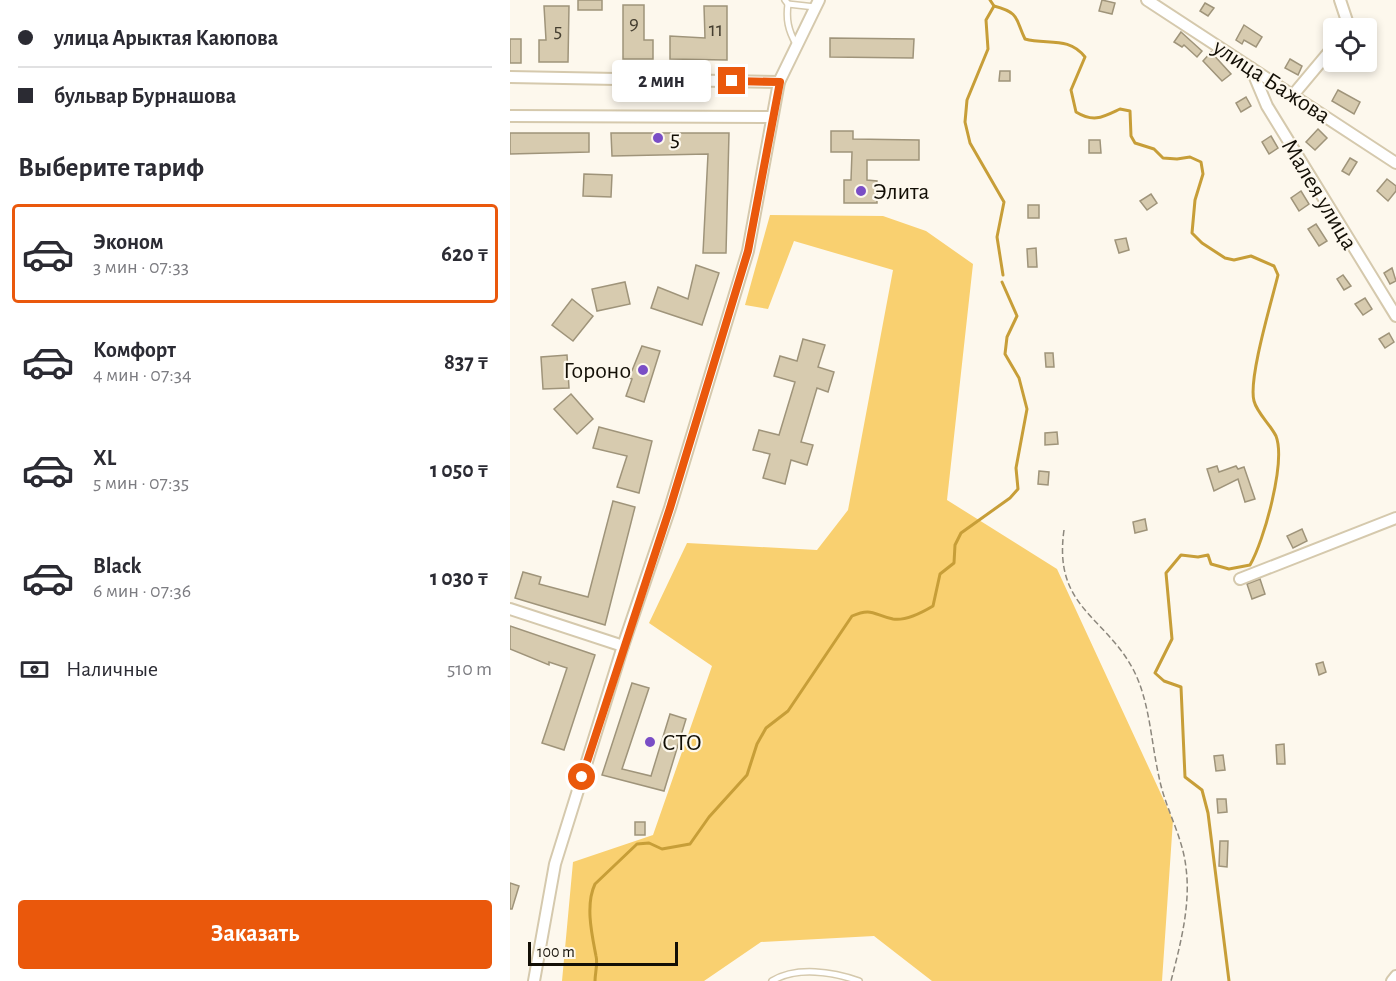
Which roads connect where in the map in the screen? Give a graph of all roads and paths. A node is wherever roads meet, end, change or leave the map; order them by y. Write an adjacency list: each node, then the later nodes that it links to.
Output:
1 (1147, 0): 8 (street, улица Бажова)
2 (1340, 0): 5 (street)
3 (787, 2): 4 (lane); 6 (lane)
4 (817, 4): 6 (street)
5 (1346, 18)
6 (797, 45): 10 (street)
7 (1323, 59): 11 (street)
8 (1251, 67): 11 (street, улица Бажова); 15 (street, Малея улица)
9 (510, 77): 10 (street)
10 (780, 82): 13 (street)
11 (1293, 94): 14 (street, улица Бажова)
12 (510, 116): 13 (street)
13 (772, 117): 20 (street)
14 (1396, 163)
15 (1396, 316)
16 (1396, 518): 18 (street)
17 (1064, 530): 25 (path)
18 (1240, 579)
19 (510, 609): 20 (street)
20 (623, 646): 22 (street)
21 (1396, 976): 26 (street)
22 (534, 981)
23 (772, 981): 24 (lane)
24 (859, 981)
25 (1172, 981)
26 (1392, 981)

